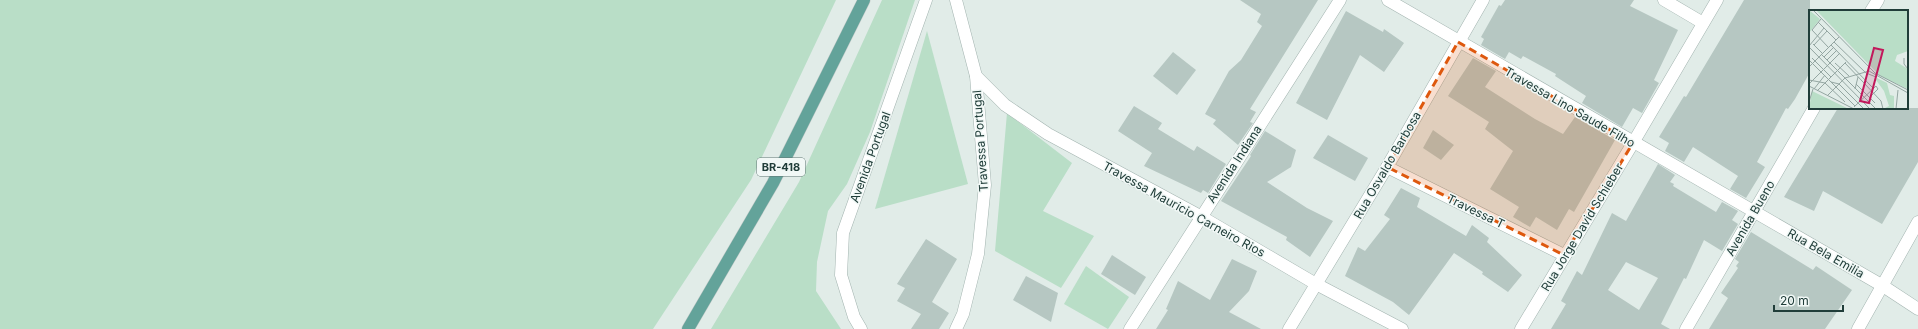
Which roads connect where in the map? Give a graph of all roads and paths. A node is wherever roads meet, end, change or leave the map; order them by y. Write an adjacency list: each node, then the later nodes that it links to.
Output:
1 (864, 0): 24 (main road, BR-418)
2 (926, 0): 25 (street, Avenida Portugal)
3 (956, 0): 13 (street, Travessa Portugal)
4 (1340, 0): 18 (street, Avenida Indiana)
5 (1388, 0): 12 (street, Travessa Lino Saude Filho)
6 (1483, 0): 12 (street, Rua Osvaldo Barbosa)
7 (1664, 0): 11 (street)
8 (1717, 0): 11 (street, Rua Jorge David Schieber)
9 (1878, 0): 10 (street)
10 (1872, 10)
11 (1703, 23): 15 (street, Rua Jorge David Schieber)
12 (1458, 42): 15 (street, Travessa Lino Saude Filho); 16 (street, Rua Osvaldo Barbosa)
13 (976, 76): 18 (street, Travessa Mauricio Carneiro Rios); 26 (street, Travessa Portugal)
14 (1813, 109): 17 (street, Avenida Bueno)
15 (1633, 143): 17 (street, Travessa Lino Saude Filho); 20 (street, Rua Jorge David Schieber)
16 (1387, 167): 20 (street, Travessa T); 21 (street, Rua Osvaldo Barbosa)
17 (1754, 212): 22 (street, Rua Bela Emilia); 31 (street, Avenida Bueno)
18 (1200, 216): 21 (street, Travessa Mauricio Carneiro Rios); 27 (street, Avenida Indiana)
19 (1918, 222): 22 (street)
20 (1564, 255): 30 (street, Rua Jorge David Schieber)
21 (1316, 284): 28 (street, Rua Osvaldo Barbosa); 29 (street, Travessa Mauricio Carneiro Rios)
22 (1883, 286): 23 (street, Rua Bela Emilia); 32 (street)
23 (1918, 309)
24 (688, 329)
25 (861, 329)
26 (956, 329)
27 (1130, 329)
28 (1289, 329)
29 (1402, 329)
30 (1521, 329)
31 (1686, 329)
32 (1858, 329)

